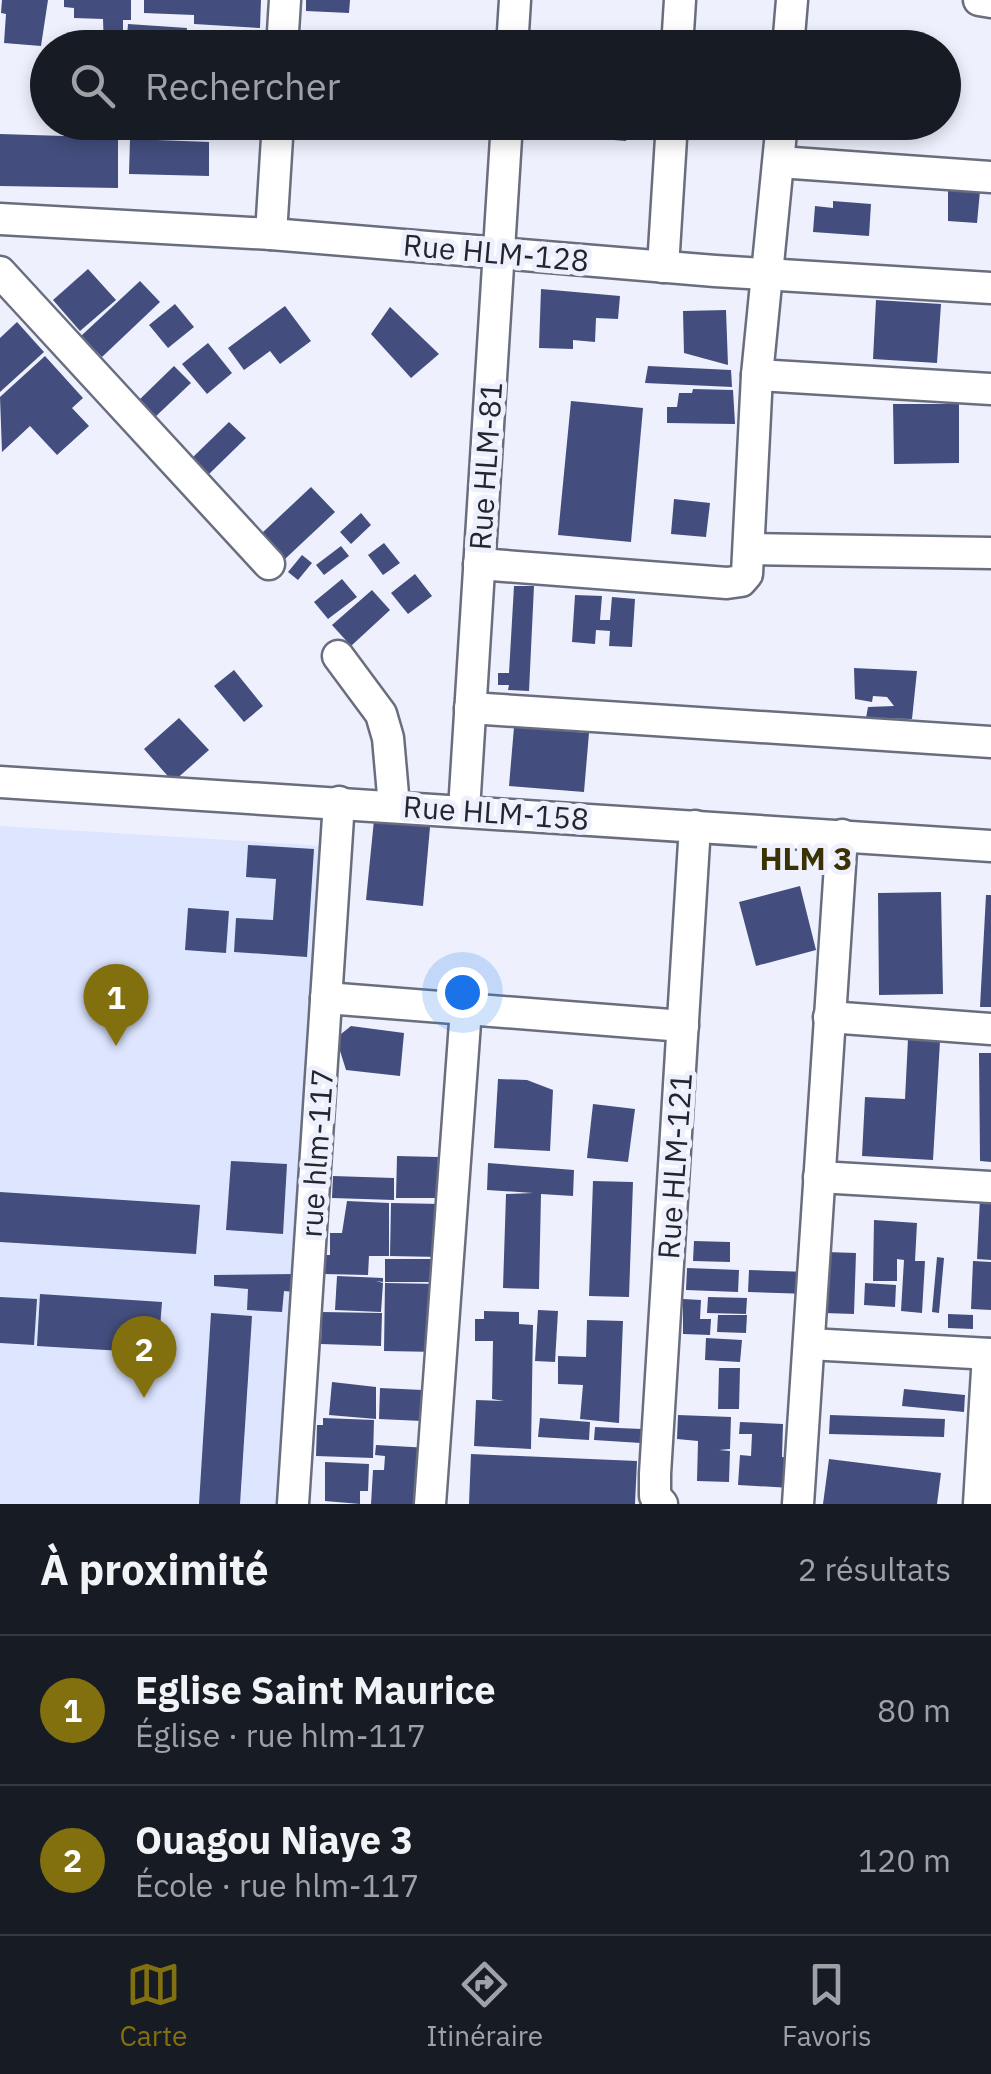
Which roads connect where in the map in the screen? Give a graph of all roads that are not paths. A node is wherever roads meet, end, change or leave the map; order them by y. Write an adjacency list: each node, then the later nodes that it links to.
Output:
1 (285, 0): 7 (street)
2 (515, 0): 8 (street)
3 (680, 0): 9 (street)
4 (792, 0): 10 (street)
5 (979, 0): 6 (street)
6 (991, 2)
7 (283, 30)
8 (513, 30)
9 (678, 30)
10 (790, 30)
11 (277, 140): 18 (street)
12 (506, 140): 19 (street, Rue HLM-81)
13 (671, 140): 20 (street)
14 (781, 140): 15 (street)
15 (779, 162): 16 (street); 22 (street)
16 (991, 177)
17 (0, 219): 18 (street, Rue HLM-128)
18 (271, 234): 19 (street, Rue HLM-128)
19 (499, 251): 20 (street, Rue HLM-128); 29 (street, Rue HLM-81)
20 (664, 267): 22 (street, Rue HLM-128)
21 (0, 272): 28 (street)
22 (766, 272): 23 (street, Rue HLM-128); 24 (street)
23 (991, 288)
24 (757, 376): 25 (street); 26 (street)
25 (991, 389)
26 (749, 549): 27 (street); 29 (street)
27 (991, 554)
28 (269, 564)
29 (479, 564): 31 (street, Rue HLM-81)
30 (338, 656): 35 (street)
31 (470, 708): 32 (street); 36 (street, Rue HLM-81)
32 (991, 742)
33 (0, 782): 34 (street, Rue HLM-158)
34 (339, 802): 35 (street, Rue HLM-158); 40 (street, rue hlm-117)
35 (394, 806): 36 (street, Rue HLM-158)
36 (464, 810): 37 (street, Rue HLM-158)
37 (695, 826): 38 (street, Rue HLM-158); 43 (street, Rue HLM-121)
38 (842, 836): 39 (street, Rue HLM-158); 42 (street)
39 (991, 846)
40 (326, 998): 41 (street); 49 (street, rue hlm-117)
41 (466, 1009): 43 (street); 50 (street)
42 (830, 1018): 44 (street); 45 (street)
43 (683, 1026): 51 (street, Rue HLM-121)
44 (991, 1029)
45 (820, 1177): 46 (street); 47 (street)
46 (991, 1187)
47 (809, 1344): 48 (street); 52 (street)
48 (989, 1354): 53 (street)
49 (293, 1504)
50 (430, 1504)
51 (662, 1504)
52 (798, 1504)
53 (979, 1504)

